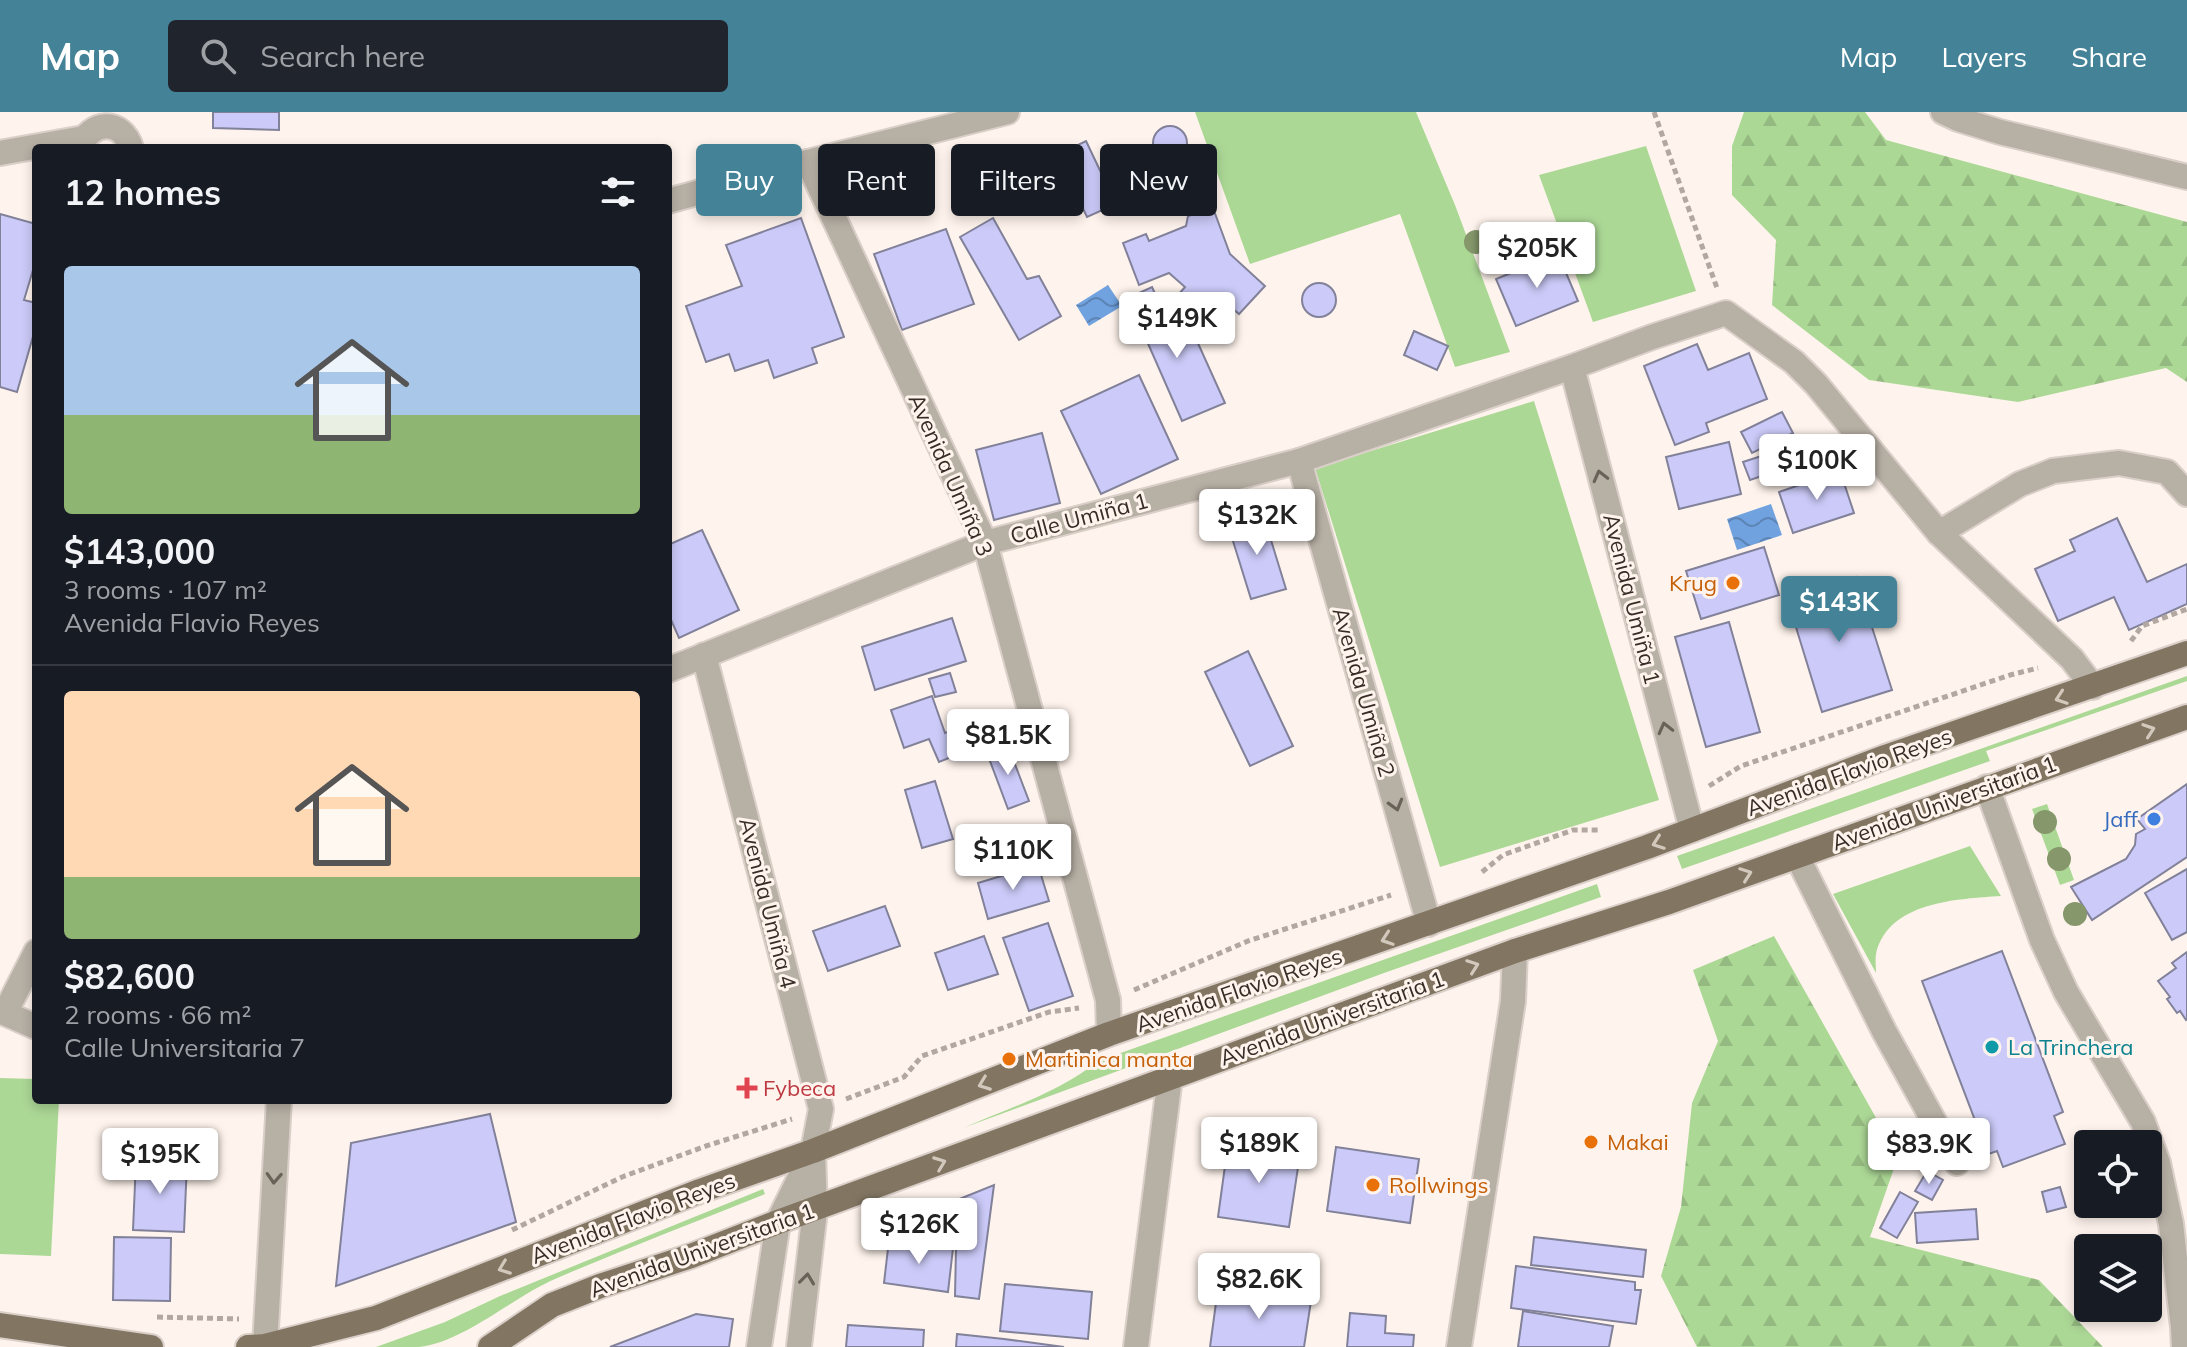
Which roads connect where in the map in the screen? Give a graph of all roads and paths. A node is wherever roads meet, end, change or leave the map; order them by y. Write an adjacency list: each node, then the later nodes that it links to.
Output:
1 (1007, 112): 8 (street)
2 (1654, 112): 11 (path)
3 (1943, 112): 9 (street)
4 (82, 143): 5 (street)
5 (130, 144)
6 (32, 149): 7 (street)
7 (0, 153)
8 (808, 162): 10 (street); 16 (street, Avenida Umiña 3)
9 (2187, 177)
10 (672, 200)
11 (1726, 313): 12 (street, Calle Umiña 1); 15 (street)
12 (1572, 367): 13 (street, Calle Umiña 1); 28 (street, Avenida Umiña 1, one-way to 12)
13 (1299, 461): 16 (street, Calle Umiña 1); 32 (street, Avenida Umiña 2, one-way to 32)
14 (2187, 494): 15 (street)
15 (1939, 533): 23 (street)
16 (985, 543): 20 (street, Calle Umiña 1); 39 (street, Avenida Umiña 3)
17 (2187, 609): 18 (path)
18 (2128, 646)
19 (2187, 653): 23 (main road, Avenida Flavio Reyes)
20 (704, 655): 21 (street, Calle Umiña 1); 44 (street, Avenida Umiña 4)
21 (672, 668)
22 (2040, 668): 26 (path)
23 (2093, 687): 28 (main road, Avenida Flavio Reyes, one-way to 28)
24 (2187, 717): 25 (main road, Avenida Universitaria 1, one-way to 24)
25 (1987, 787): 29 (main road, Avenida Universitaria 1); 57 (street)
26 (1700, 791)
27 (1602, 830): 30 (path)
28 (1692, 830): 32 (main road, Avenida Flavio Reyes, one-way to 32)
29 (1797, 856): 33 (main road, Avenida Universitaria 1, one-way to 29); 45 (street)
30 (1480, 874)
31 (1404, 891): 35 (path)
32 (1429, 924): 39 (main road, Avenida Flavio Reyes, one-way to 39)
33 (1515, 951): 40 (main road, Avenida Universitaria 1, one-way to 33); 56 (street)
34 (32, 959): 37 (street)
35 (1125, 994)
36 (1094, 1006): 41 (path)
37 (3, 1012): 38 (street)
38 (32, 1025)
39 (1109, 1034): 44 (main road, Avenida Flavio Reyes, one-way to 44)
40 (1170, 1077): 46 (main road, Avenida Universitaria 1, one-way to 40); 55 (street)
41 (839, 1101)
42 (279, 1104): 50 (street, one-way to 50)
43 (801, 1116): 48 (path)
44 (813, 1151): 46 (street); 47 (street); 50 (main road, Avenida Flavio Reyes, one-way to 50)
45 (1957, 1163)
46 (815, 1210): 47 (main road, Avenida Universitaria 1); 54 (street, one-way to 46)
47 (778, 1222): 52 (main road, Avenida Universitaria 1); 53 (street)
48 (498, 1237)
49 (0, 1325): 51 (main road)
50 (256, 1346)
51 (151, 1347)
52 (490, 1347)
53 (759, 1347)
54 (799, 1347)
55 (1136, 1347)
56 (1459, 1347)
57 (2184, 1347)

